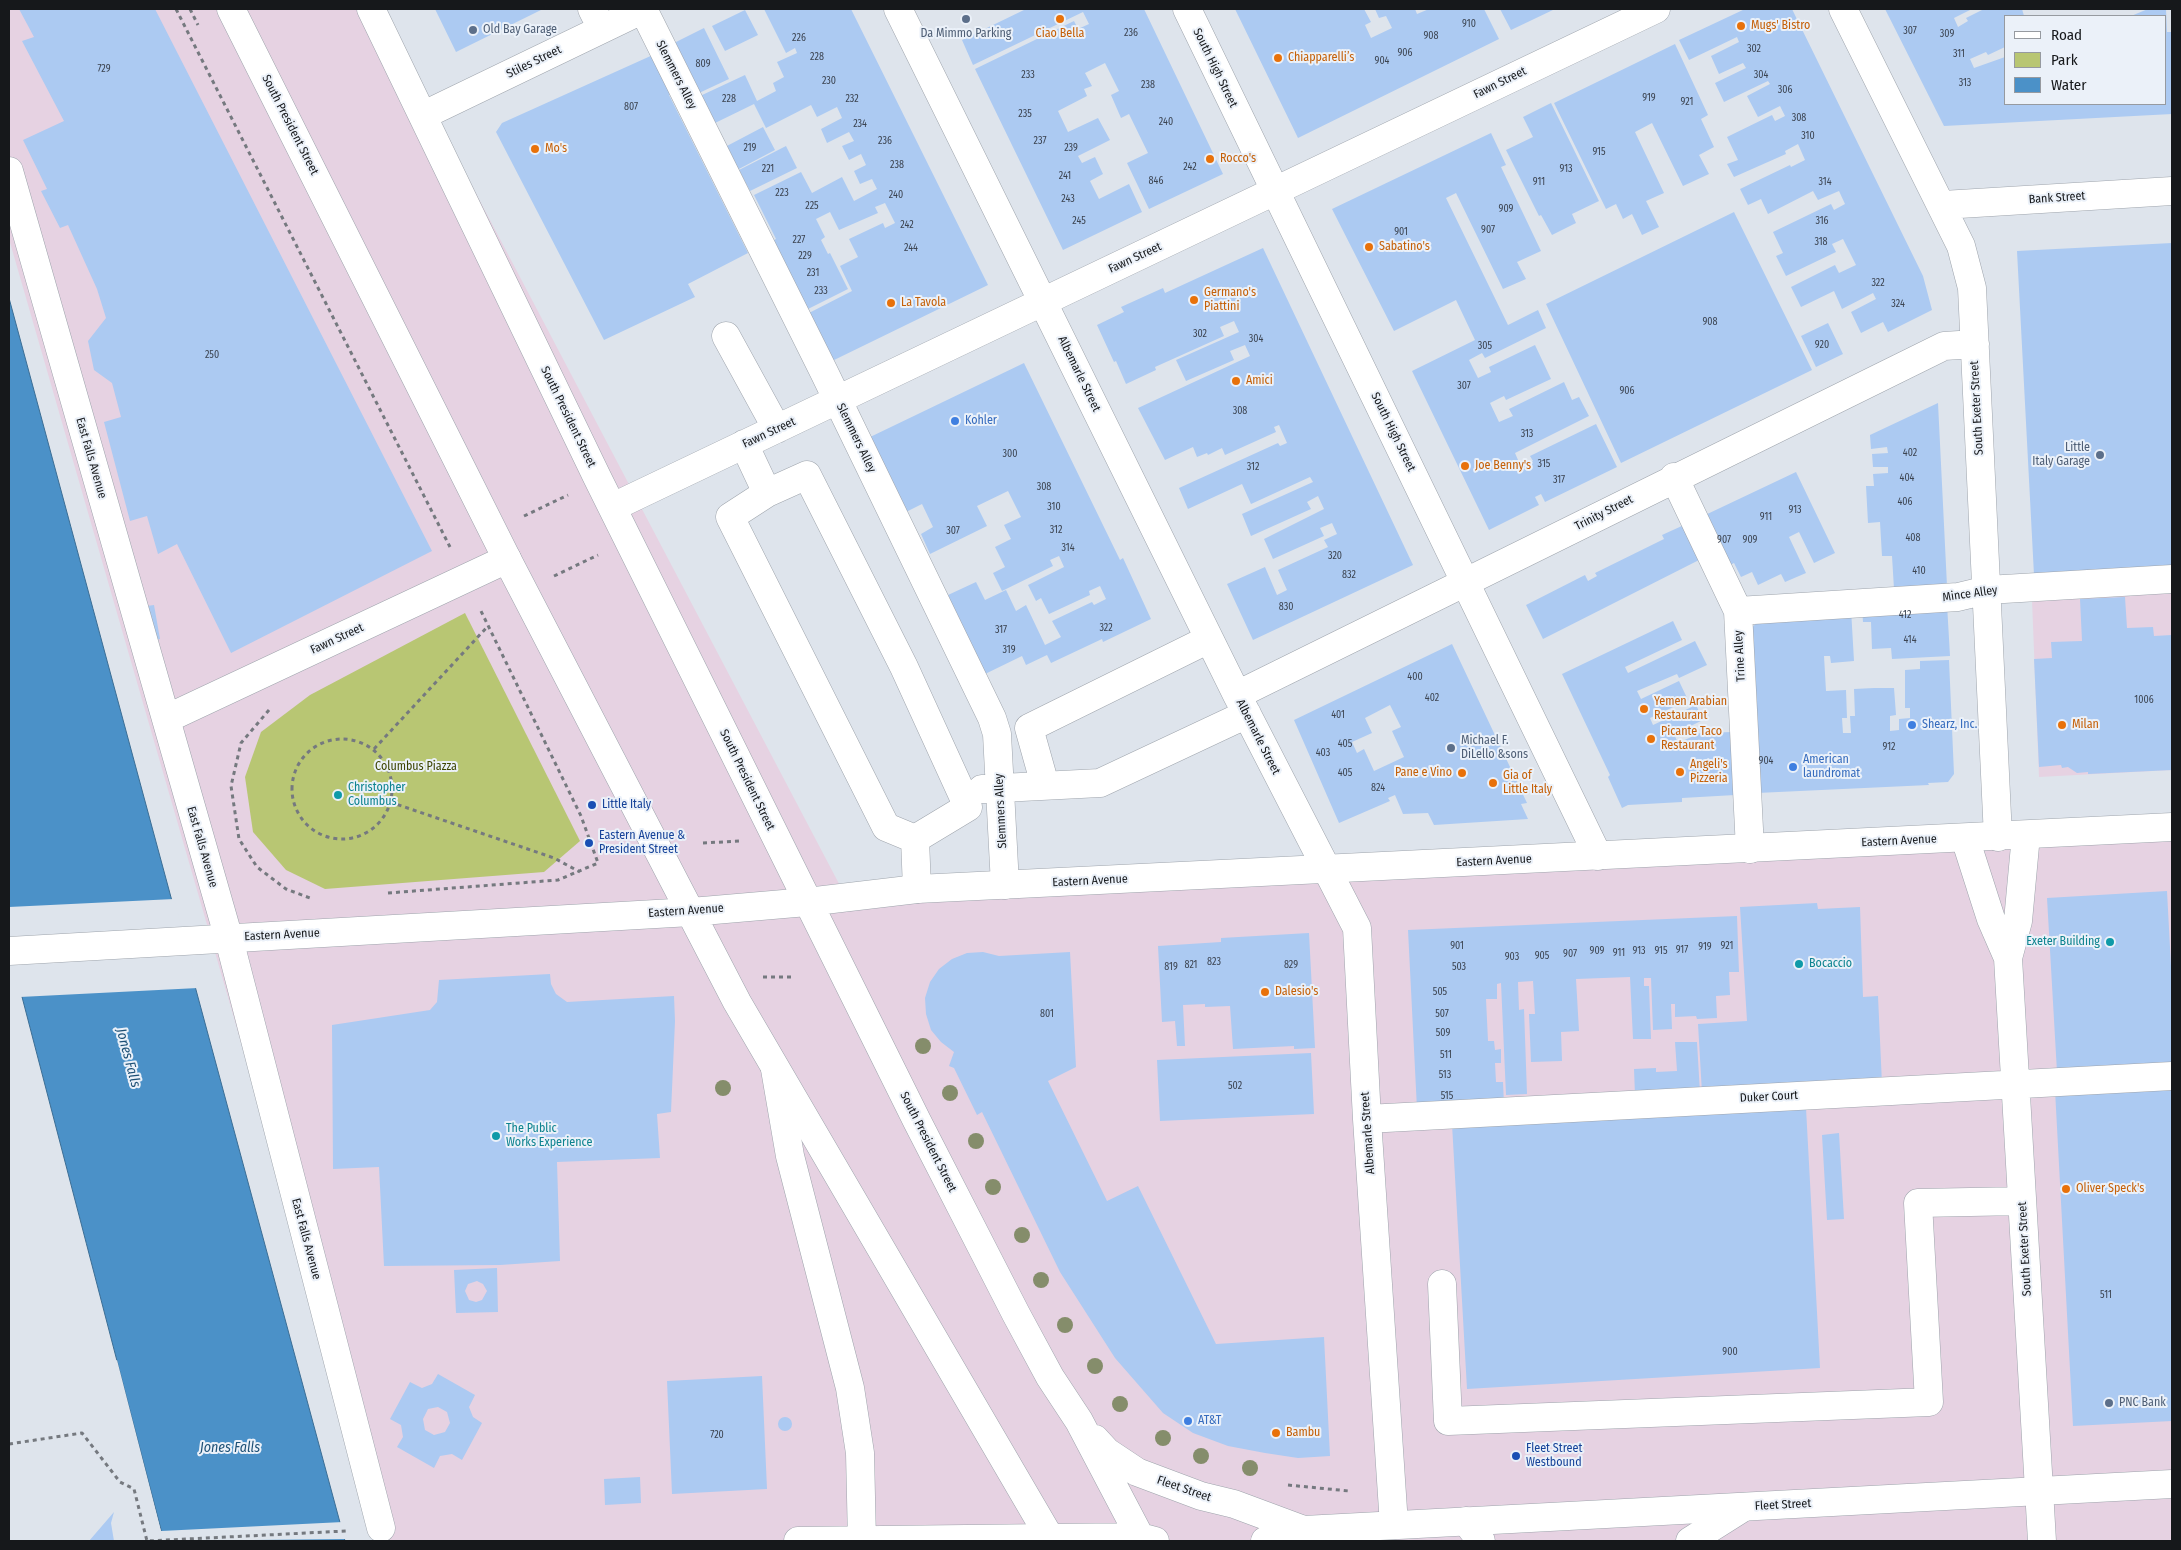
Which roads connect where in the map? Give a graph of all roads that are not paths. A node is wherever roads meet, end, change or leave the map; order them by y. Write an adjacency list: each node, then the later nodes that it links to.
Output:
1 (232, 9): 23 (street, South President Street)
2 (371, 9): 9 (street, South President Street)
3 (643, 9): 8 (street, Stiles Street); 17 (street, Slemmers Alley)
4 (898, 9): 14 (street, Albemarle Street)
5 (1187, 9): 11 (street, South High Street)
6 (1656, 9): 11 (street, Fawn Street)
7 (1843, 9): 13 (street, South Exeter Street)
8 (597, 19): 9 (street, Stiles Street)
9 (424, 115): 22 (street, South President Street)
10 (9, 170): 30 (street, East Falls Avenue)
11 (1275, 191): 14 (street, Fawn Street); 25 (street, South High Street)
12 (2172, 191): 13 (street, Bank Street)
13 (1943, 205): 16 (street, South Exeter Street)
14 (1044, 302): 17 (street, Fawn Street); 28 (street, Albemarle Street)
15 (726, 336): 18 (street)
16 (1975, 344): 20 (street, Trinity Street); 26 (street, South Exeter Street)
17 (837, 400): 18 (street, Fawn Street); 32 (street, Slemmers Alley)
18 (777, 429): 19 (street, Fawn Street)
19 (744, 444): 21 (street); 22 (street, Fawn Street)
20 (1674, 477): 25 (street, Trinity Street); 27 (street, Trine Alley)
21 (767, 493): 33 (street); 38 (street)
22 (613, 507): 44 (street, South President Street)
23 (507, 559): 30 (street, Fawn Street); 45 (street, South President Street)
24 (2172, 579): 26 (street, Mince Alley)
25 (1465, 581): 29 (street, Trinity Street); 40 (street, South High Street)
26 (1987, 590): 27 (street, Mince Alley); 36 (street, South Exeter Street)
27 (1738, 610): 39 (street, Trine Alley)
28 (1209, 638): 29 (street, Albemarle Street); 31 (street)
29 (1242, 704): 31 (street, Trinity Street); 41 (street, Albemarle Street)
30 (166, 719): 46 (street, East Falls Avenue)
31 (1045, 785): 32 (street, Trinity Street)
32 (1000, 788): 33 (street, Trinity Street); 42 (street, Slemmers Alley)
33 (961, 791): 38 (street)
34 (2172, 827): 35 (street, Eastern Avenue)
35 (2026, 835): 36 (street, Eastern Avenue); 48 (street, South Exeter Street)
36 (1998, 837): 37 (street, Eastern Avenue)
37 (1966, 838): 39 (street, Eastern Avenue); 48 (street, South Exeter Street)
38 (915, 839): 43 (street)
39 (1750, 849): 40 (street, Eastern Avenue)
40 (1598, 856): 41 (street, Eastern Avenue)
41 (1325, 870): 42 (street, Eastern Avenue); 52 (street, Albemarle Street)
42 (1005, 885): 43 (street, Eastern Avenue)
43 (917, 889): 44 (street, Eastern Avenue)
44 (807, 902): 45 (street, Eastern Avenue); 55 (street, South President Street)
45 (691, 912): 46 (street, Eastern Avenue); 49 (street, South President Street)
46 (228, 938): 47 (street, Eastern Avenue); 60 (street, East Falls Avenue)
47 (9, 951)
48 (2008, 958): 51 (street, South Exeter Street)
49 (774, 1067): 63 (street, South President Street); 64 (street, South President Street)
50 (2172, 1076): 51 (street, Duker Court)
51 (2015, 1084): 52 (street, Duker Court); 53 (street, South Exeter Street)
52 (1366, 1119): 59 (street, Albemarle Street)
53 (2022, 1201): 54 (street); 57 (street, South Exeter Street)
54 (1442, 1284)
55 (1079, 1421): 61 (street, Fleet Street); 65 (street, South President Street)
56 (2172, 1484): 57 (street, Fleet Street)
57 (2039, 1491): 58 (street, Fleet Street); 69 (street, South Exeter Street)
58 (1744, 1507): 62 (street, Fleet Street); 68 (street)
59 (1394, 1525): 61 (street, Fleet Street); 62 (street, Fleet Street)
60 (368, 1529)
61 (1304, 1530): 67 (street, Fleet Street)
62 (1473, 1531)
63 (862, 1540): 64 (street); 66 (street)
64 (1051, 1540): 65 (street)
65 (1146, 1540)
66 (798, 1541)
67 (1265, 1541)
68 (1690, 1541)
69 (2042, 1541)

